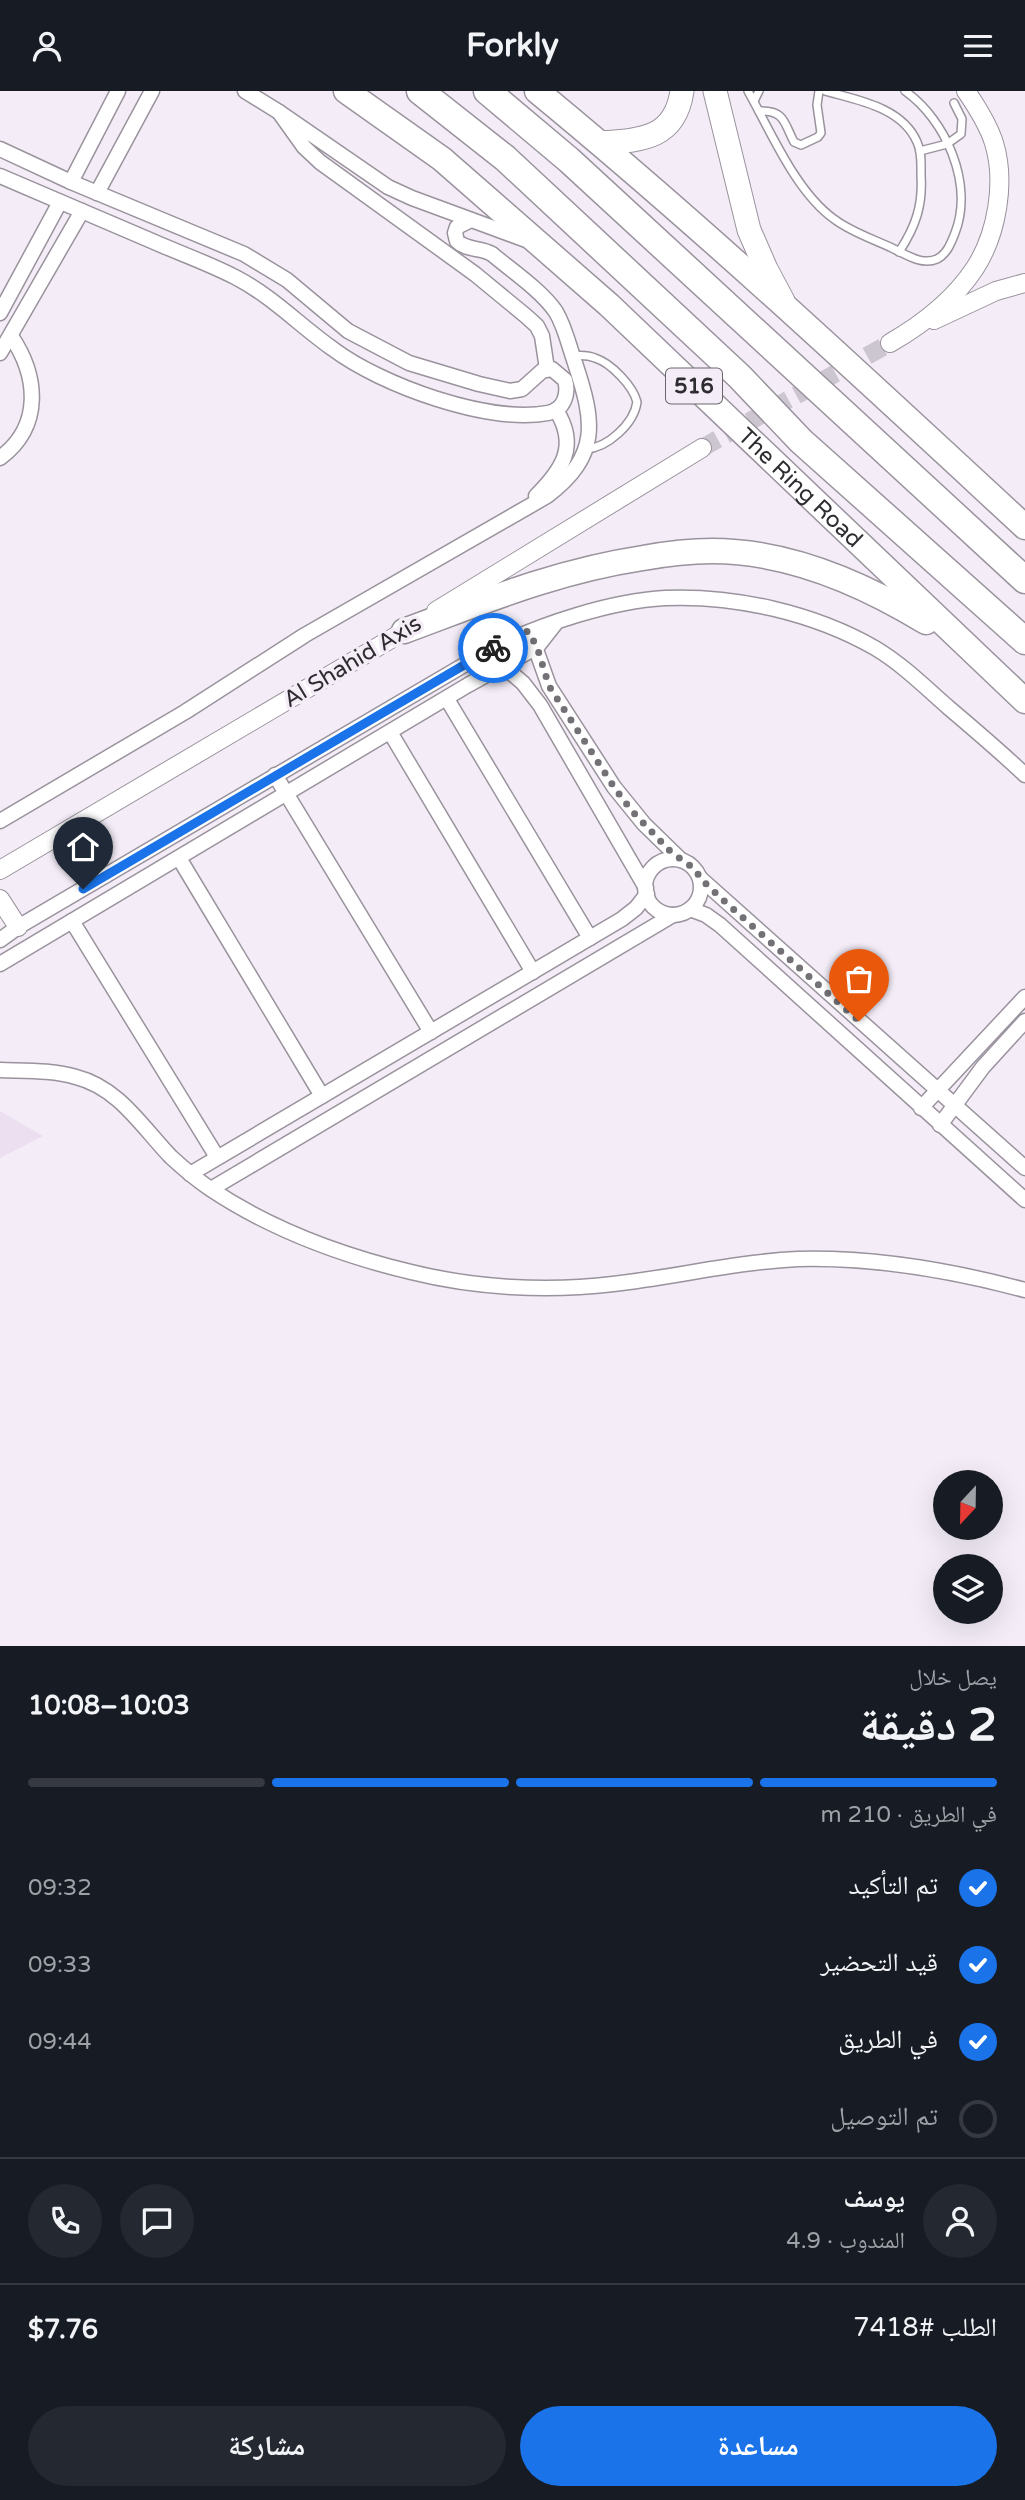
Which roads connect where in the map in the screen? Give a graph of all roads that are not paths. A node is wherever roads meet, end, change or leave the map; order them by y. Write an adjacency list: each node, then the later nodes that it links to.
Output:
1 (118, 91): 24 (street)
2 (152, 91): 25 (street)
3 (245, 91): 18 (street)
4 (346, 91): 29 (highway, The Ring Road / 516)
5 (420, 91): 51 (highway, The Ring Road / 516)
6 (487, 91): 47 (highway)
7 (537, 91): 19 (highway)
8 (682, 91): 19 (main road)
9 (715, 91): 32 (main road)
10 (748, 91): 16 (lane)
11 (759, 91): 16 (lane)
12 (819, 91): 17 (lane)
13 (825, 91): 22 (lane)
14 (905, 91): 20 (lane)
15 (960, 97): 20 (lane); 34 (street)
16 (754, 101): 17 (lane)
17 (759, 111): 30 (lane)
18 (279, 112): 28 (street); 37 (street)
19 (600, 143): 32 (highway)
20 (947, 144): 22 (lane); 30 (lane)
21 (0, 149): 24 (street)
22 (920, 151): 30 (lane)
23 (0, 176): 26 (street)
24 (71, 182): 25 (street)
25 (97, 193): 40 (street)
26 (60, 202): 27 (street); 33 (street)
27 (82, 211): 35 (street); 41 (street)
28 (471, 220): 29 (street); 38 (street)
29 (544, 247): 54 (highway, The Ring Road / 516)
30 (899, 252)
31 (1025, 283): 34 (street)
32 (786, 307): 46 (highway)
33 (0, 313)
34 (918, 327): 36 (street)
35 (10, 336): 39 (street); 44 (street)
36 (890, 343)
37 (545, 345): 38 (street); 40 (street)
38 (570, 349): 43 (street); 43 (lane)
39 (0, 353)
40 (547, 369): 41 (street)
41 (556, 410): 45 (street)
42 (702, 448): 49 (street, Al Shahid Axis)
43 (585, 449): 45 (street)
44 (0, 458)
45 (523, 509): 63 (street)
46 (1025, 527)
47 (1025, 580)
48 (555, 624): 50 (street); 52 (street); 60 (street)
49 (404, 631): 54 (highway); 67 (street, Al Shahid Axis)
50 (528, 631): 52 (street); 53 (street)
51 (1025, 641)
52 (537, 647): 55 (street); 66 (street)
53 (493, 648): 55 (street); 59 (street)
54 (968, 648): 57 (highway, The Ring Road / 516)
55 (502, 666): 56 (street); 69 (street)
56 (447, 698): 58 (street); 75 (street)
57 (1025, 701)
58 (390, 732): 61 (street); 78 (street)
59 (275, 775): 61 (street); 74 (street)
60 (1025, 775)
61 (286, 794): 65 (street); 81 (street)
62 (0, 808): 63 (street)
63 (16, 811): 64 (street)
64 (0, 821)
65 (179, 858): 73 (street); 84 (street)
66 (681, 860): 68 (street); 69 (street)
67 (0, 870)
68 (700, 878): 71 (street); 83 (street)
69 (646, 891): 72 (street); 75 (street)
70 (0, 899): 74 (street)
71 (690, 909): 72 (street); 86 (street)
72 (673, 915): 91 (street)
73 (72, 921): 77 (street); 88 (street)
74 (18, 927): 76 (street)
75 (590, 938): 78 (street)
76 (0, 940)
77 (0, 964)
78 (533, 972): 81 (street)
79 (1025, 997): 83 (street)
80 (1025, 1021): 85 (street)
81 (430, 1032): 84 (street)
82 (0, 1070): 90 (street)
83 (937, 1089): 85 (street); 86 (street)
84 (322, 1096): 88 (street)
85 (955, 1106): 87 (street); 89 (street)
86 (921, 1108): 87 (street)
87 (940, 1125): 92 (street)
88 (218, 1157): 90 (street)
89 (1025, 1168)
90 (190, 1174): 91 (street)
91 (211, 1189): 93 (street)
92 (1025, 1200)
93 (1025, 1290)

